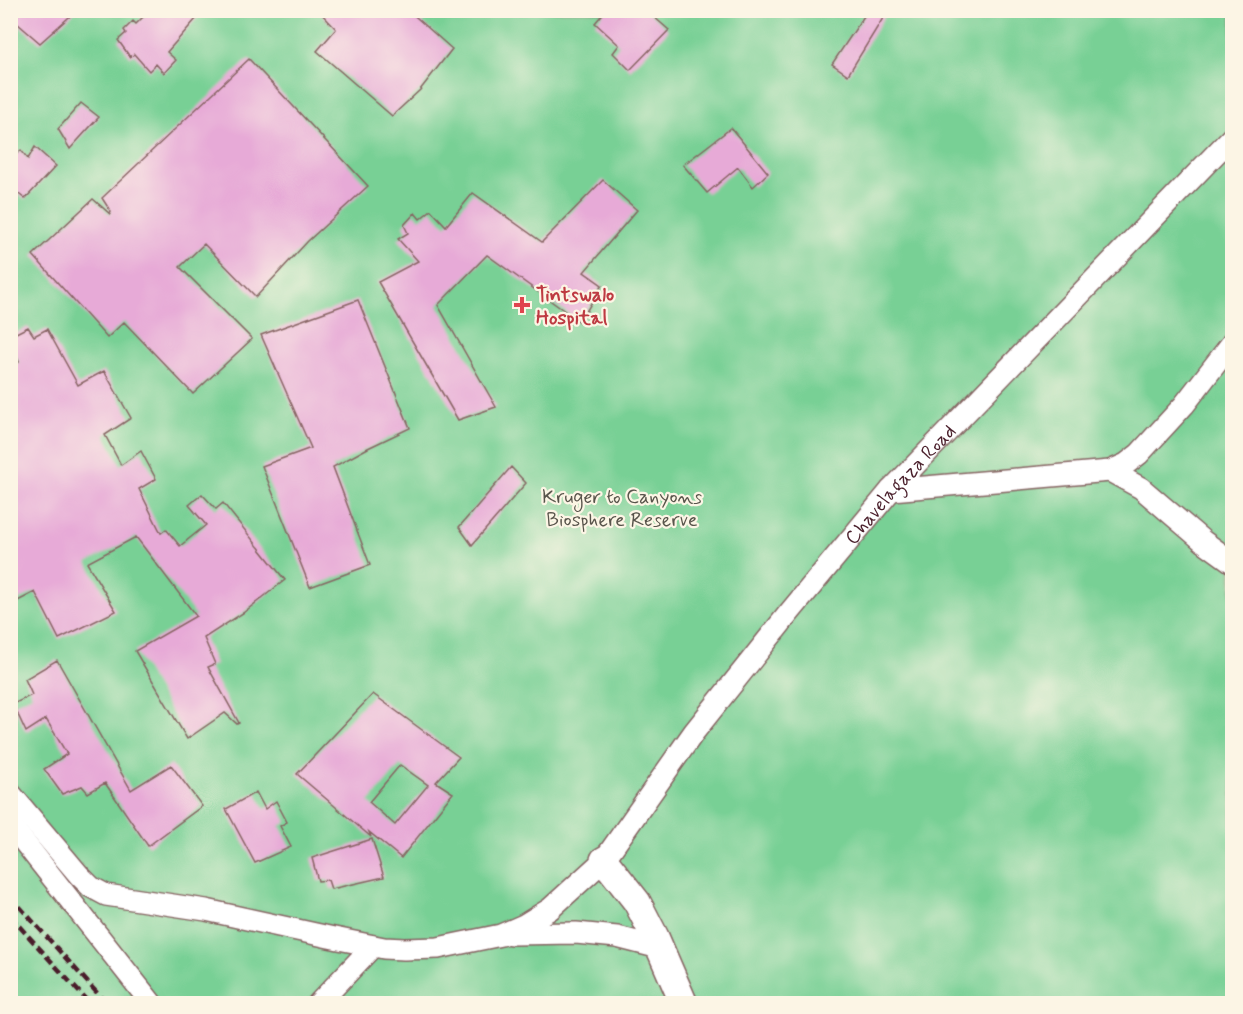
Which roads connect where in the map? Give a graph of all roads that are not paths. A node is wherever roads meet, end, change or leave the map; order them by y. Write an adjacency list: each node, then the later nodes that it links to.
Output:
1 (1233, 137): 4 (street, Chavelagaza Road)
2 (1233, 343): 3 (street)
3 (1110, 471): 4 (street); 5 (street)
4 (891, 490): 8 (street, Chavelagaza Road)
5 (1233, 562)
6 (10, 793): 10 (street)
7 (10, 824): 12 (street)
8 (604, 860): 9 (street, Chavelagaza Road); 11 (street)
9 (501, 935): 10 (street); 11 (street)
10 (373, 946): 13 (street)
11 (660, 948): 14 (street)
12 (152, 1004)
13 (318, 1004)
14 (684, 1004)

